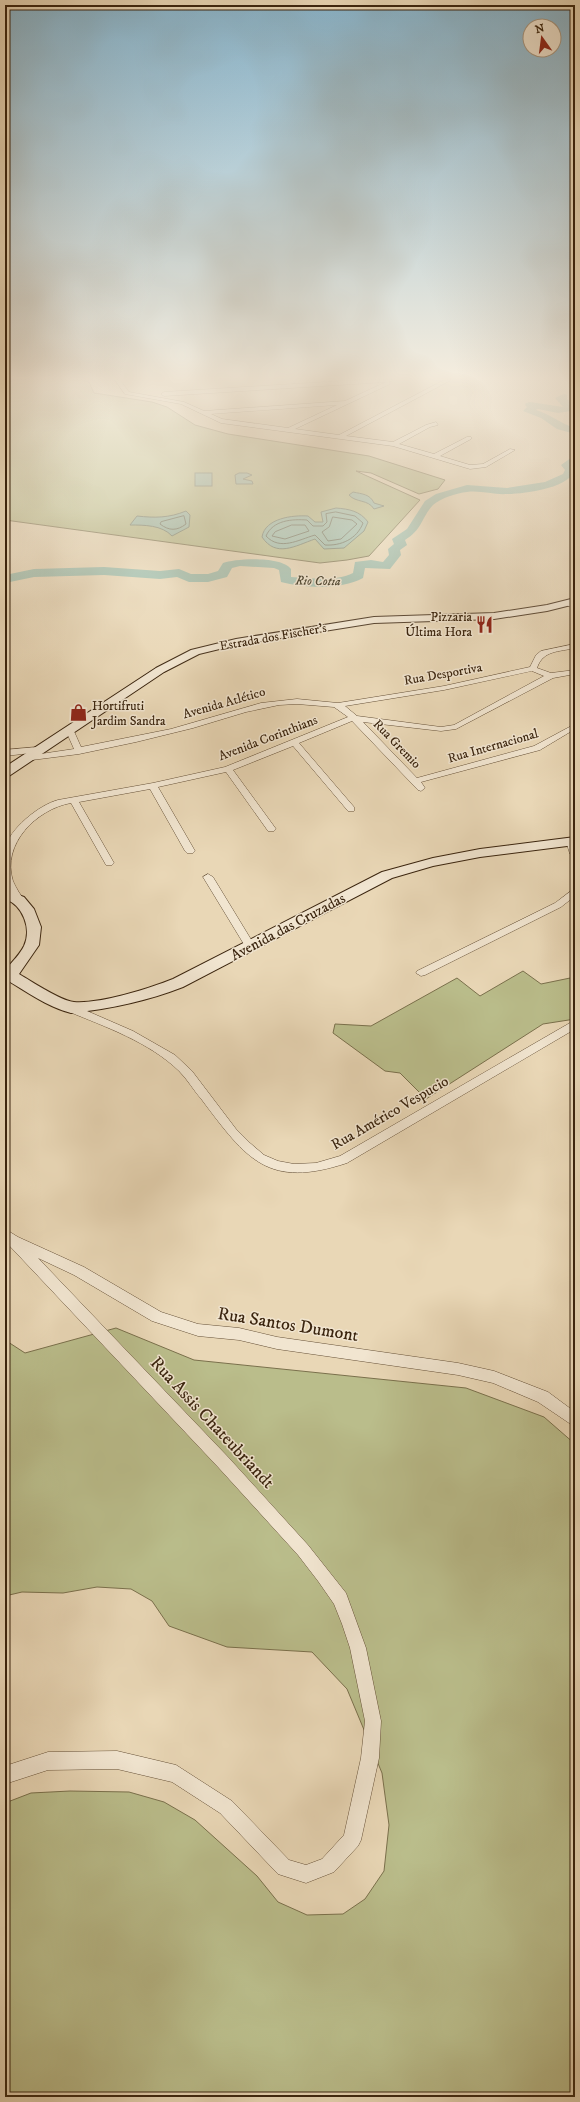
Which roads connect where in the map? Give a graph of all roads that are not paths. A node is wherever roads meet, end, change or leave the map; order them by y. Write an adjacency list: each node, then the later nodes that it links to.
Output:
1 (573, 604): 9 (street, Estrada dos Fischer's)
2 (575, 646): 3 (street)
3 (533, 669): 5 (street); 6 (street, Rua Desportiva)
4 (575, 672): 5 (street)
5 (550, 676): 7 (street)
6 (338, 705): 7 (street); 12 (street, Avenida Atlético)
7 (353, 718): 10 (street, Avenida Corinthians); 17 (street, Rua Gremio)
8 (575, 726): 17 (street, Rua Internacional)
9 (70, 731): 11 (street, Estrada dos Fischer's); 12 (street)
10 (294, 742): 15 (street, Avenida Corinthians); 20 (street)
11 (37, 750): 13 (street); 14 (street, Estrada dos Fischer's)
12 (79, 751): 14 (street, Avenida Atlético)
13 (5, 753)
14 (27, 759): 16 (street, Estrada dos Fischer's)
15 (228, 769): 18 (street, Avenida Corinthians); 21 (street)
16 (5, 773)
17 (418, 785)
18 (153, 786): 19 (street, Avenida Corinthians); 23 (street)
19 (73, 800): 24 (street); 26 (street, Avenida Corinthians)
20 (351, 809)
21 (271, 829)
22 (574, 846): 28 (street, Avenida das Cruzadas)
23 (190, 851)
24 (109, 864)
25 (208, 877): 28 (street)
26 (6, 885): 30 (street)
27 (575, 891): 29 (street)
28 (250, 946): 31 (street, Avenida das Cruzadas)
29 (421, 973)
30 (7, 974): 31 (street)
31 (71, 1008): 32 (street, Rua Américo Vespucio)
32 (575, 1024)
33 (9, 1238): 34 (street, Rua Santos Dumont); 35 (street, Rua Assis Chateubriandt)
34 (575, 1420)
35 (5, 1775)

